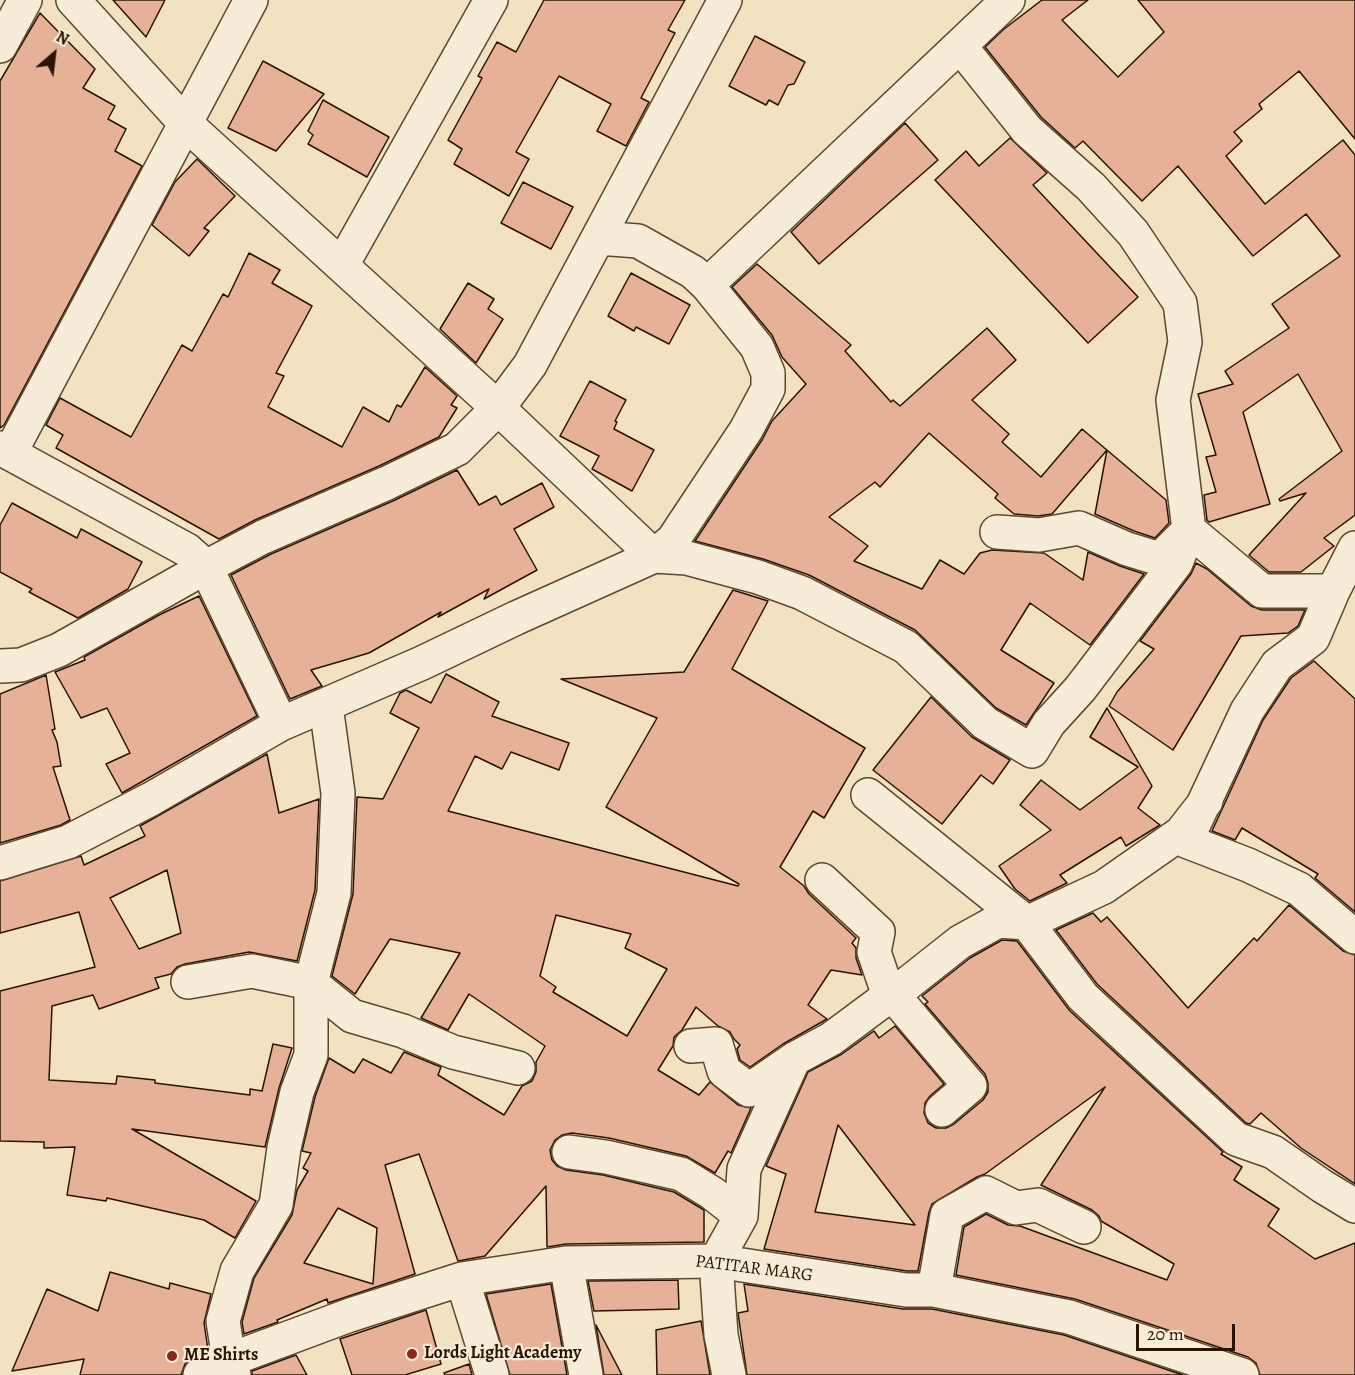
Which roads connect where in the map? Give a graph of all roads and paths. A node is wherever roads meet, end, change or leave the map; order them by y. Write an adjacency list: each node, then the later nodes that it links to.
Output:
1 (25, 0): 7 (street)
2 (73, 0): 9 (street)
3 (251, 0): 9 (street)
4 (491, 0): 11 (street)
5 (725, 0): 10 (street)
6 (989, 6): 8 (street)
7 (0, 46)
8 (960, 46): 12 (street); 15 (street)
9 (185, 123): 11 (street); 14 (street)
10 (598, 238): 12 (street); 13 (street)
11 (342, 265): 13 (street)
12 (707, 285): 18 (street)
13 (498, 408): 18 (street); 19 (street)
14 (5, 450): 19 (street)
15 (1189, 530): 16 (street); 18 (street); 20 (street)
16 (997, 532)
17 (1355, 548): 20 (street)
18 (654, 556): 22 (street)
19 (206, 567): 21 (street); 23 (street)
20 (1333, 591): 25 (street)
21 (0, 666)
22 (326, 706): 23 (street); 31 (street)
23 (280, 724): 26 (street)
24 (868, 795): 28 (street)
25 (1206, 801): 28 (street); 29 (street)
26 (0, 863)
27 (822, 880): 32 (street)
28 (1028, 923): 32 (street); 38 (street)
29 (1355, 937)
30 (188, 982): 31 (street)
31 (311, 983): 35 (street); 45 (street)
32 (891, 995): 34 (street); 36 (street)
33 (691, 1046): 34 (street)
34 (794, 1059): 39 (street)
35 (518, 1068)
36 (942, 1110)
37 (569, 1152): 39 (street)
38 (1355, 1206)
39 (741, 1216): 41 (street)
40 (1084, 1227): 44 (street)
41 (716, 1261): 42 (street, PATITAR MARG); 44 (street, PATITAR MARG); 49 (street)
42 (566, 1263): 43 (street, PATITAR MARG); 48 (street)
43 (462, 1279): 45 (street, PATITAR MARG); 47 (street)
44 (934, 1290): 50 (street, PATITAR MARG)
45 (231, 1367): 46 (street, PATITAR MARG)
46 (200, 1375)
47 (492, 1375)
48 (586, 1375)
49 (729, 1375)
50 (1242, 1375)

